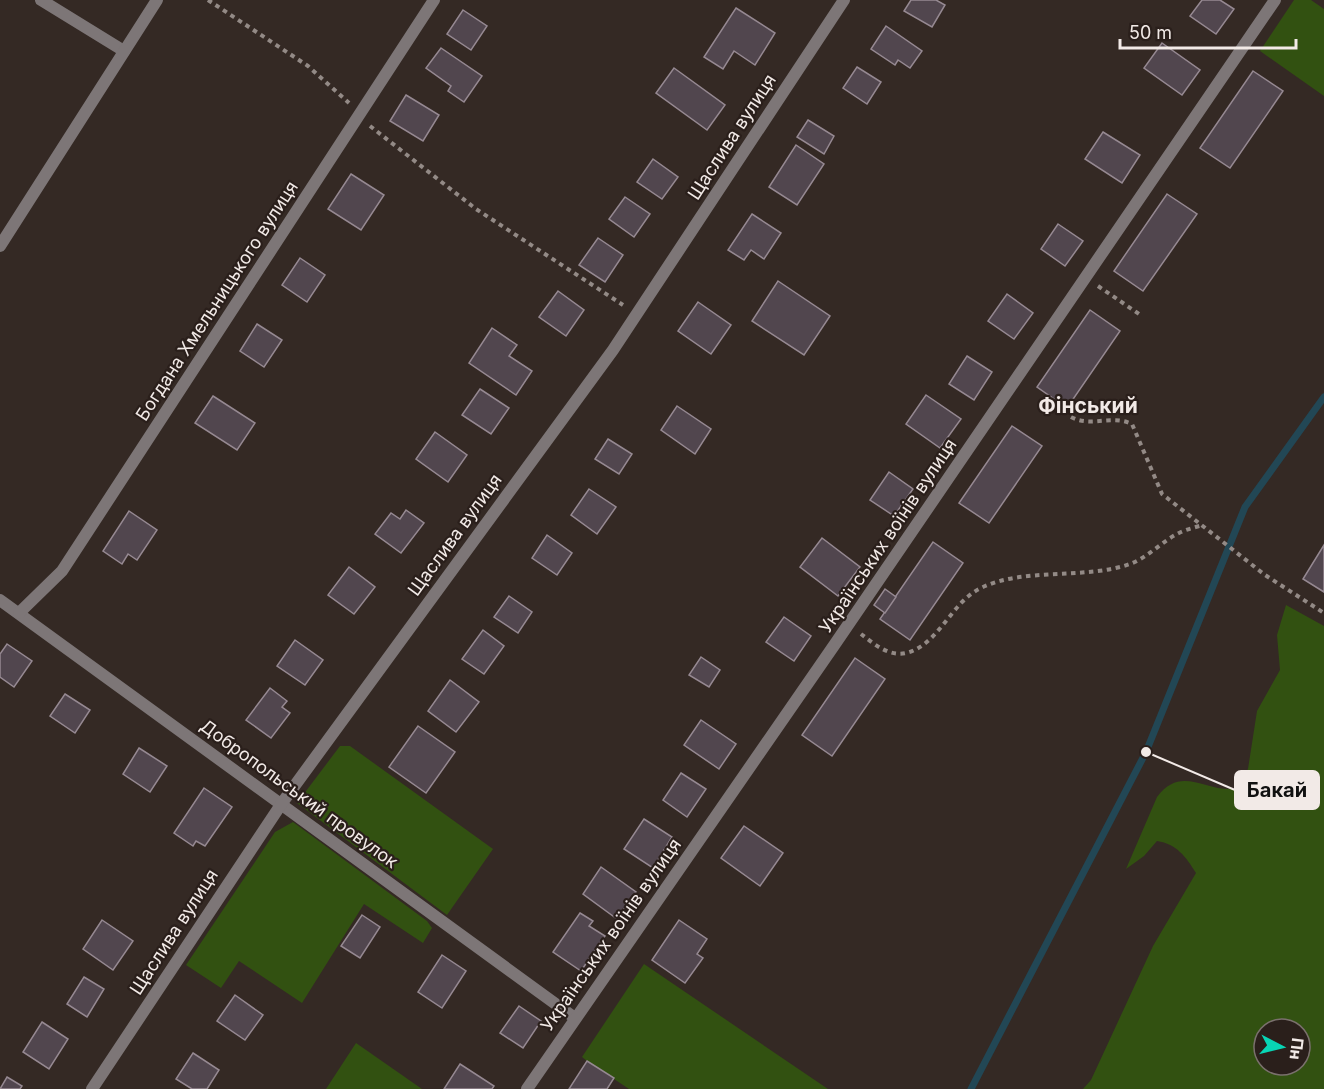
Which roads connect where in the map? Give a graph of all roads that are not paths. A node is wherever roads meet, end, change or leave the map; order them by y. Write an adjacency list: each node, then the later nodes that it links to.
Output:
1 (41, 0): 6 (street)
2 (157, 0): 6 (street)
3 (434, 0): 9 (street, Богдана Хмельницького вулиця)
4 (844, 0): 10 (street, Щаслива вулиця)
5 (1275, 0): 11 (street, Українських воїнів вулиця)
6 (124, 51): 7 (street)
7 (0, 246)
8 (0, 600): 9 (street, Добропольський провулок)
9 (18, 613): 10 (street, Добропольський провулок)
10 (282, 803): 11 (street, Добропольський провулок); 12 (street, Щаслива вулиця)
11 (575, 1018): 13 (street, Українських воїнів вулиця)
12 (92, 1089)
13 (527, 1089)

